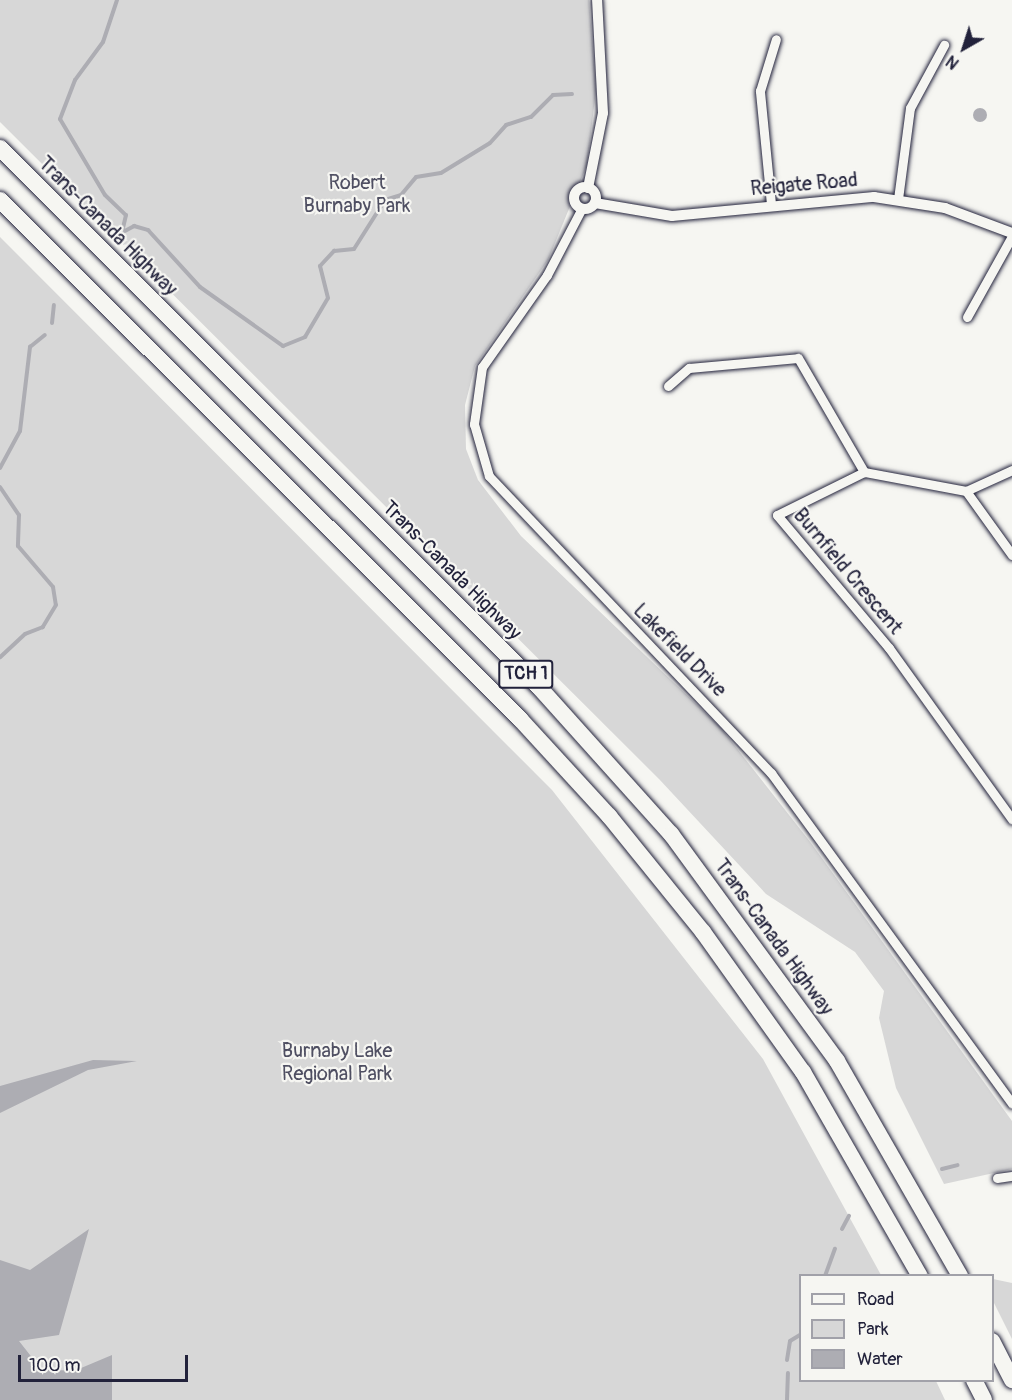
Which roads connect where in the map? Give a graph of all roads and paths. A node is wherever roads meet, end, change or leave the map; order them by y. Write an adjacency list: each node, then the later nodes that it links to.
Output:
1 (597, 0): 5 (street)
2 (776, 39): 9 (street)
3 (944, 45): 6 (street)
4 (0, 148): 23 (highway, Trans-Canada Highway / TCH 1)
5 (588, 188): 8 (street); 10 (street)
6 (897, 199): 9 (street, Reigate Road); 11 (street, Reigate Road)
7 (0, 200): 22 (highway, TCH 1)
8 (595, 202): 9 (street, Reigate Road); 10 (street)
9 (771, 204)
10 (582, 208): 19 (street, Lakefield Drive)
11 (1012, 234): 12 (street)
12 (967, 317)
13 (668, 386): 15 (street)
14 (1012, 470): 16 (street)
15 (864, 472): 16 (street); 18 (street, Burnfield Crescent)
16 (966, 491): 17 (street)
17 (1012, 555)
18 (1012, 819)
19 (1012, 1103)
20 (1012, 1176): 21 (street)
21 (996, 1178)
22 (919, 1274)
23 (959, 1274)
24 (994, 1343): 25 (highway)
25 (1012, 1380)
26 (975, 1382): 27 (highway)
27 (984, 1400)

